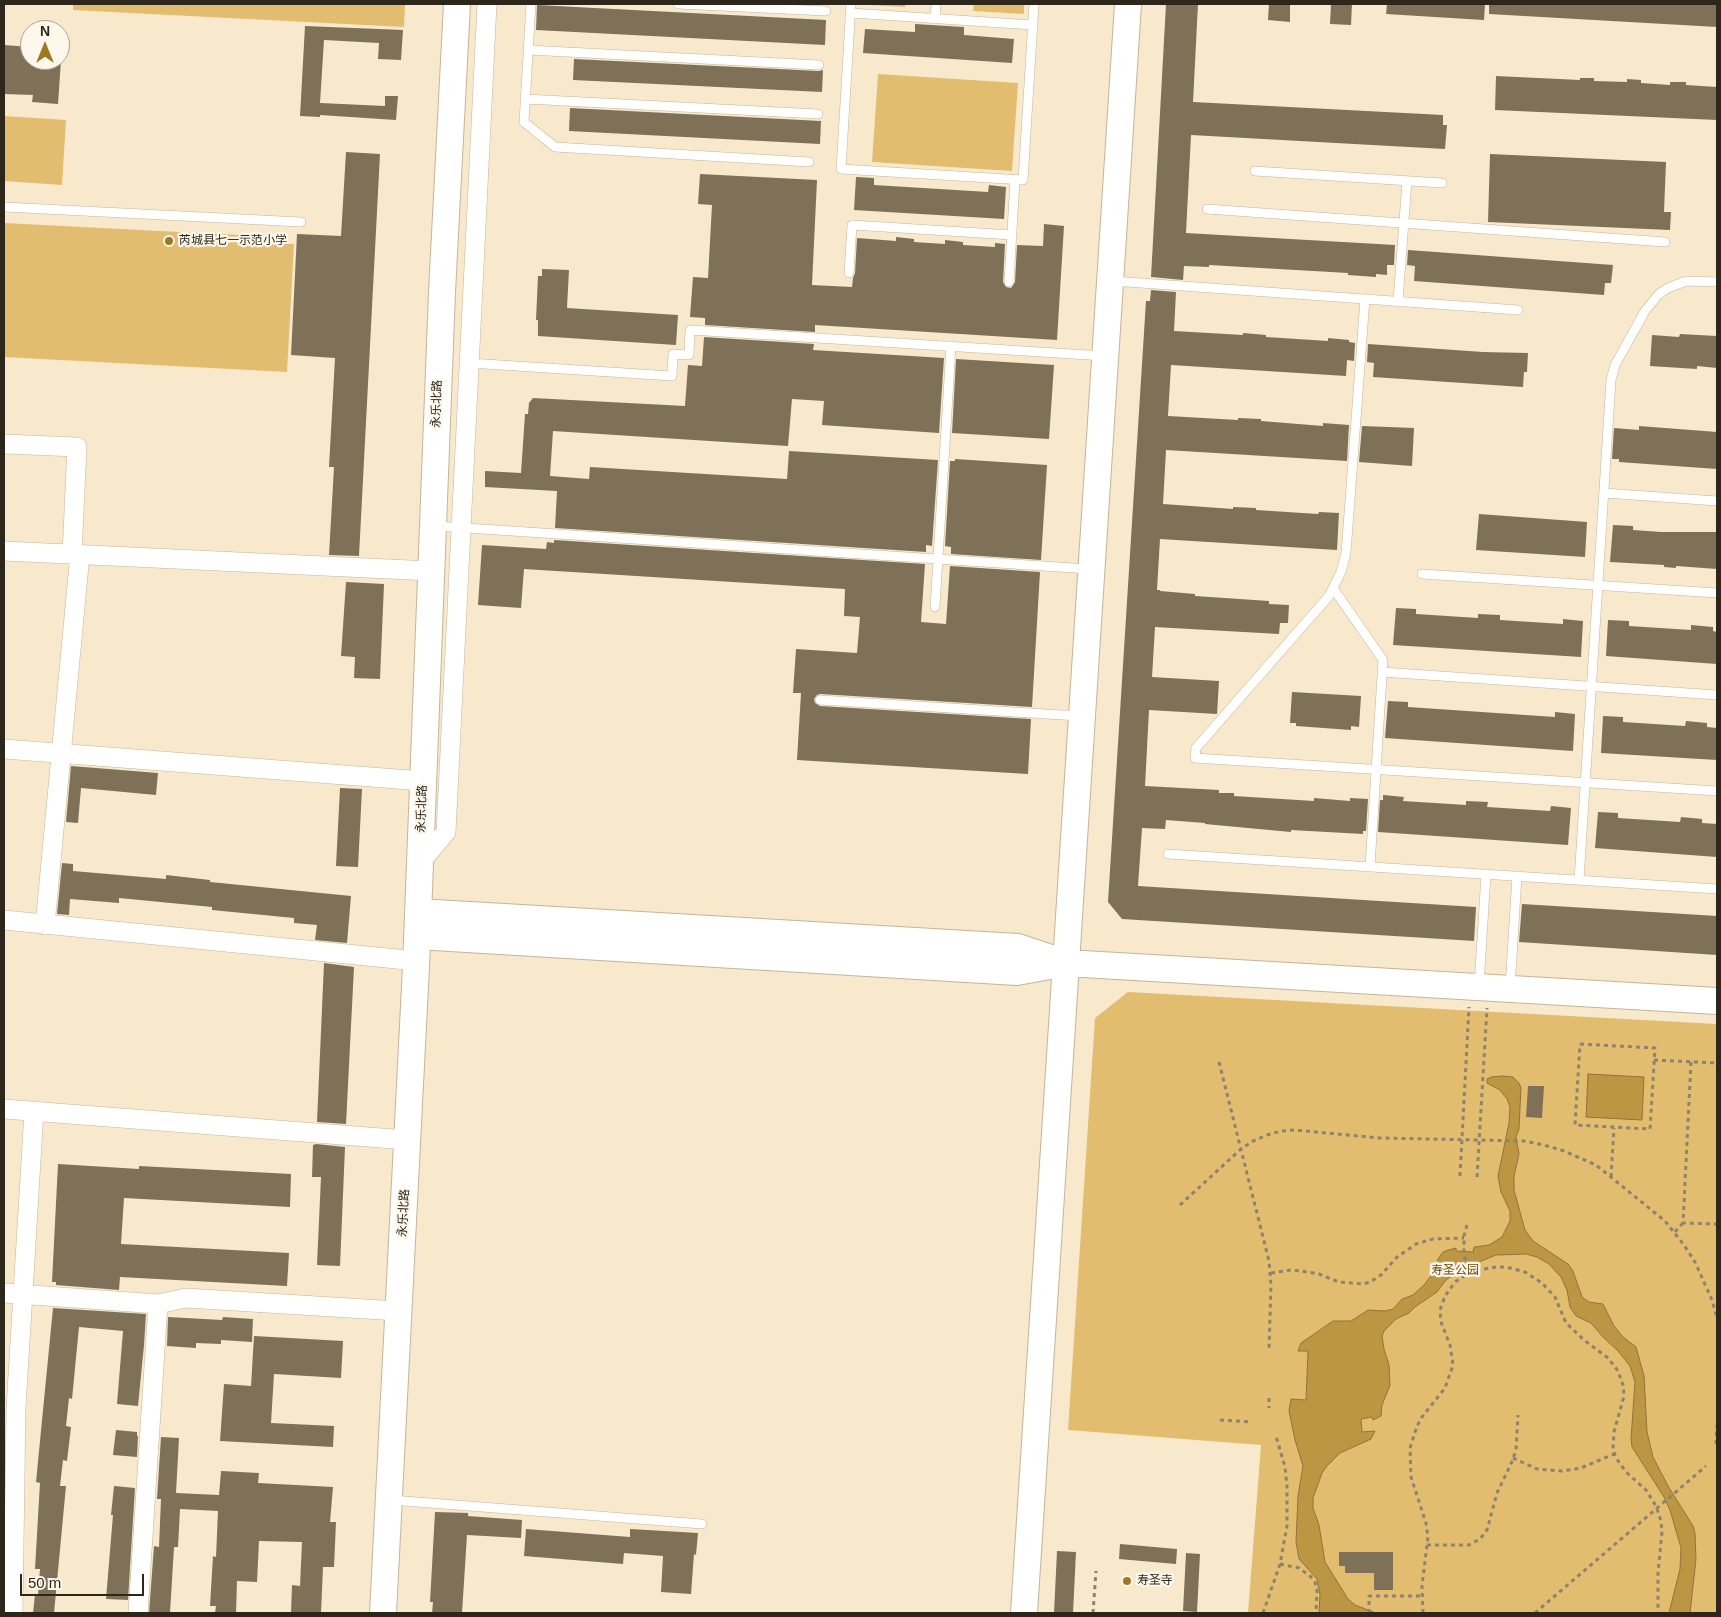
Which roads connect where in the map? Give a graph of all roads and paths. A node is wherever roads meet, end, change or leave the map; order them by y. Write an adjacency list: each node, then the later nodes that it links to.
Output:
1 (457, 4): 40 (street, 永乐北路)
2 (487, 4): 36 (street)
3 (531, 4): 12 (lane)
4 (678, 4): 9 (lane)
5 (936, 4): 10 (lane)
6 (1034, 4): 11 (lane)
7 (1128, 4): 28 (street)
8 (851, 8): 10 (lane); 18 (lane)
9 (826, 11)
10 (935, 19): 11 (lane)
11 (1033, 25): 18 (lane)
12 (528, 50): 13 (lane); 14 (lane)
13 (819, 65)
14 (525, 99): 15 (lane); 16 (lane)
15 (818, 114)
16 (809, 162)
17 (1255, 171): 19 (lane)
18 (1015, 180): 25 (lane)
19 (1407, 181): 20 (lane); 24 (lane)
20 (1442, 183)
21 (4, 207): 23 (lane)
22 (1207, 209): 24 (lane)
23 (301, 222)
24 (1403, 223): 26 (lane); 32 (lane)
25 (1012, 235): 27 (lane); 29 (lane)
26 (1665, 242)
27 (849, 273)
28 (1110, 280): 31 (lane); 35 (street)
29 (1009, 282)
30 (1717, 282): 38 (lane)
31 (1365, 299): 32 (lane); 49 (lane)
32 (1398, 302): 33 (lane)
33 (1518, 310)
34 (951, 346): 35 (lane); 36 (lane); 44 (lane)
35 (1105, 356): 45 (street)
36 (469, 363): 41 (street)
37 (4, 444): 43 (street)
38 (1604, 493): 39 (lane); 48 (lane)
39 (1717, 500)
40 (433, 526): 41 (lane); 46 (street, 永乐北路)
41 (461, 528): 44 (lane); 64 (street)
42 (4, 551): 43 (street)
43 (76, 554): 46 (street); 58 (street)
44 (938, 559): 45 (lane); 51 (lane)
45 (1092, 569): 56 (street)
46 (431, 571): 60 (street, 永乐北路)
47 (1422, 574): 48 (lane)
48 (1598, 585): 50 (lane); 53 (lane)
49 (1333, 588): 52 (lane); 59 (lane)
50 (1717, 593)
51 (935, 607)
52 (1382, 672): 53 (lane); 59 (lane)
53 (1592, 687): 54 (lane); 61 (lane)
54 (1717, 695)
55 (820, 700): 56 (lane)
56 (1082, 716): 73 (street)
57 (4, 749): 58 (street)
58 (60, 753): 60 (street); 71 (street)
59 (1376, 770): 61 (lane); 65 (lane)
60 (423, 781): 64 (street, 永乐北路)
61 (1585, 783): 62 (lane); 68 (lane)
62 (1717, 791)
63 (1168, 854): 65 (lane)
64 (420, 863): 72 (street, 永乐北路)
65 (1370, 866): 66 (lane)
66 (1486, 874): 67 (lane); 74 (lane)
67 (1517, 876): 68 (lane); 74 (lane)
68 (1579, 880): 69 (lane)
69 (1717, 889)
70 (4, 920): 71 (street)
71 (45, 925): 72 (street)
72 (417, 936): 73 (street); 84 (street, 永乐北路)
73 (1066, 963): 74 (street); 126 (street)
74 (1487, 988): 75 (street); 83 (path); 85 (path)
75 (1717, 1001)
76 (1654, 1060): 78 (path); 82 (path); 82 (path)
77 (1219, 1062): 86 (path)
78 (1691, 1062): 79 (path); 91 (path)
79 (1717, 1063)
80 (4, 1109): 81 (street)
81 (34, 1111): 84 (street); 99 (street)
82 (1614, 1128): 89 (path)
83 (1462, 1139): 85 (path); 86 (path); 87 (path)
84 (407, 1140): 101 (street, 永乐北路)
85 (1479, 1140): 88 (path); 89 (path)
86 (1241, 1149): 90 (path); 96 (path)
87 (1460, 1176)
88 (1477, 1177)
89 (1611, 1177): 94 (path)
90 (1180, 1205)
91 (1683, 1223): 92 (path); 94 (path)
92 (1717, 1224)
93 (1467, 1225): 95 (path)
94 (1675, 1232): 102 (path)
95 (1464, 1238): 96 (path); 97 (path)
96 (1270, 1273): 103 (path)
97 (1472, 1273): 113 (path); 119 (path)
98 (4, 1293): 99 (street)
99 (22, 1294): 100 (street); 110 (street)
100 (158, 1304): 101 (street); 124 (street)
101 (398, 1311): 116 (street, 永乐北路)
102 (1717, 1318)
103 (1269, 1349)
104 (1269, 1398): 105 (path)
105 (1269, 1408)
106 (1518, 1415): 114 (path)
107 (1220, 1420): 108 (path)
108 (1252, 1422)
109 (1717, 1425): 112 (path)
110 (9, 1430): 123 (street)
111 (1276, 1436): 120 (path)
112 (1716, 1444)
113 (1614, 1454): 114 (path); 117 (path)
114 (1513, 1458): 119 (path)
115 (1706, 1466): 117 (path)
116 (389, 1500): 118 (lane); 125 (street, 永乐北路)
117 (1657, 1508): 132 (path); 133 (path)
118 (702, 1524)
119 (1427, 1545): 122 (path)
120 (1280, 1564): 128 (path); 129 (path)
121 (1096, 1572): 127 (path)
122 (1422, 1596): 130 (path); 131 (path)
123 (13, 1613)
124 (138, 1613)
125 (383, 1613)
126 (1024, 1613)
127 (1093, 1613)
128 (1263, 1613)
129 (1316, 1613)
130 (1369, 1613)
131 (1424, 1613)
132 (1535, 1613)
133 (1658, 1613)

